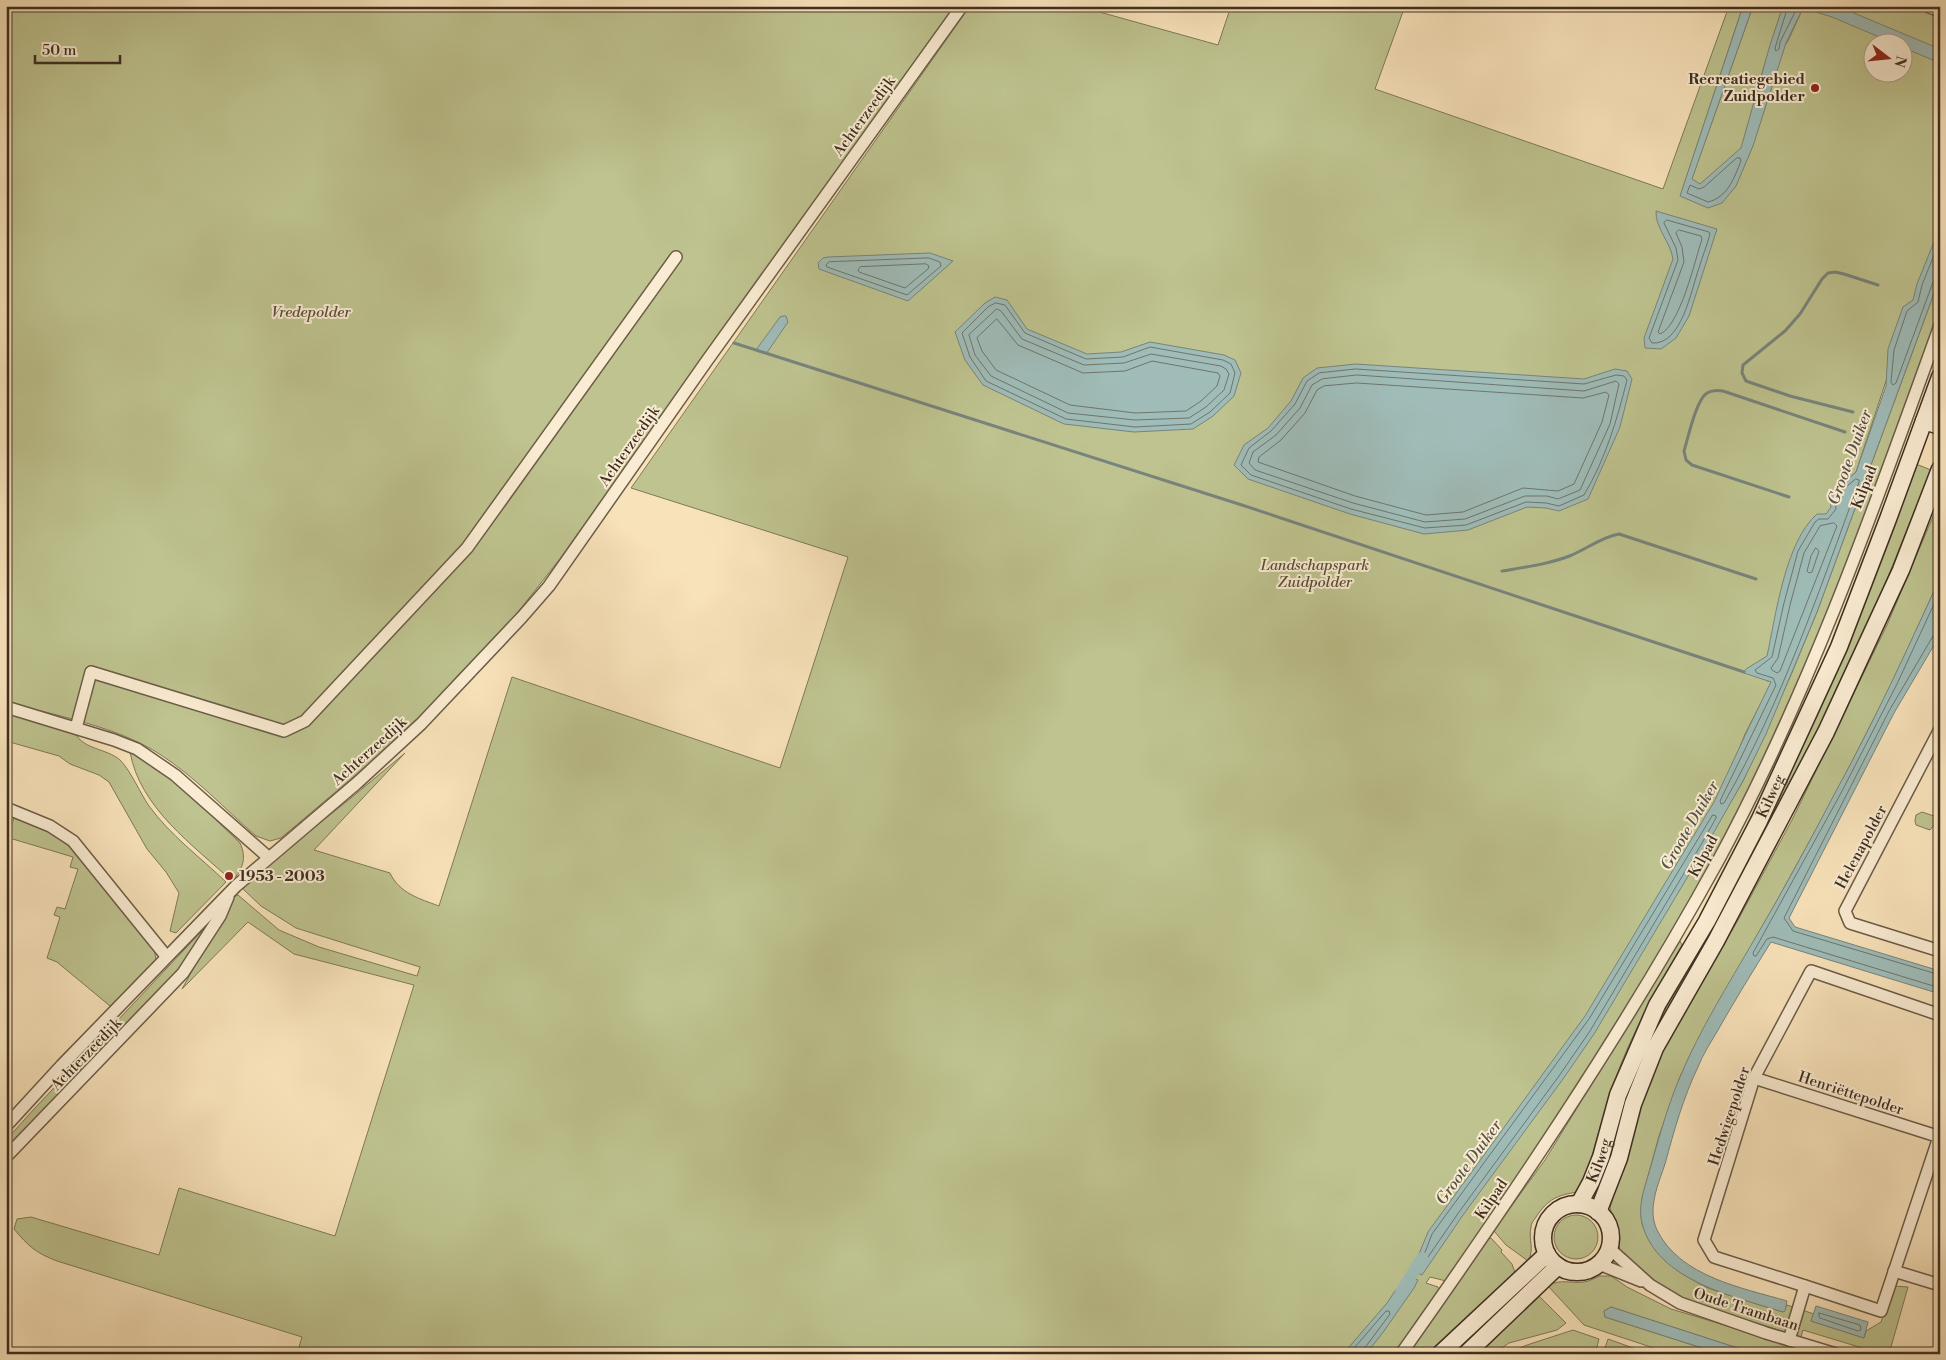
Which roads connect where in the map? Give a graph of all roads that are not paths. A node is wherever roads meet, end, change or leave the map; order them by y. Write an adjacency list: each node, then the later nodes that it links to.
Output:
1 (962, 6): 13 (street, Achterzeedijk)
2 (1927, 6): 3 (street)
3 (1940, 11)
4 (676, 256): 10 (street)
5 (1940, 325): 32 (street, Kilpad)
6 (1940, 377): 7 (main road, Kilweg)
7 (1932, 424): 22 (main road, Kilweg)
8 (1940, 469): 23 (main road, Kilweg)
9 (6, 707): 10 (street)
10 (76, 728): 13 (street)
11 (1940, 729): 15 (street, Helenapolder)
12 (6, 808): 16 (street)
13 (268, 857): 14 (street, Achterzeedijk)
14 (230, 892): 16 (street, Achterzeedijk); 21 (street, Achterzeedijk)
15 (1940, 950)
16 (166, 956): 19 (street, Achterzeedijk)
17 (1940, 1015): 18 (street, Hedwigepolder)
18 (1754, 1078): 20 (street, Henriëttepolder); 29 (street, Hedwigepolder)
19 (6, 1126)
20 (1939, 1136): 27 (street, Hedwigepolder)
21 (6, 1157)
22 (1580, 1204): 23 (main road); 25 (main road)
23 (1598, 1212): 24 (main road)
24 (1609, 1248): 26 (main road); 28 (street)
25 (1553, 1260): 26 (main road); 33 (main road); 34 (main road)
26 (1599, 1264): 28 (street)
27 (1894, 1271): 29 (street, Hedwigepolder); 30 (street)
28 (1650, 1285): 31 (street, Oude Trambaan)
29 (1805, 1286): 31 (street)
30 (1940, 1286)
31 (1789, 1340): 35 (street, Oude Trambaan)
32 (1401, 1354)
33 (1440, 1354)
34 (1466, 1354)
35 (1836, 1354)

